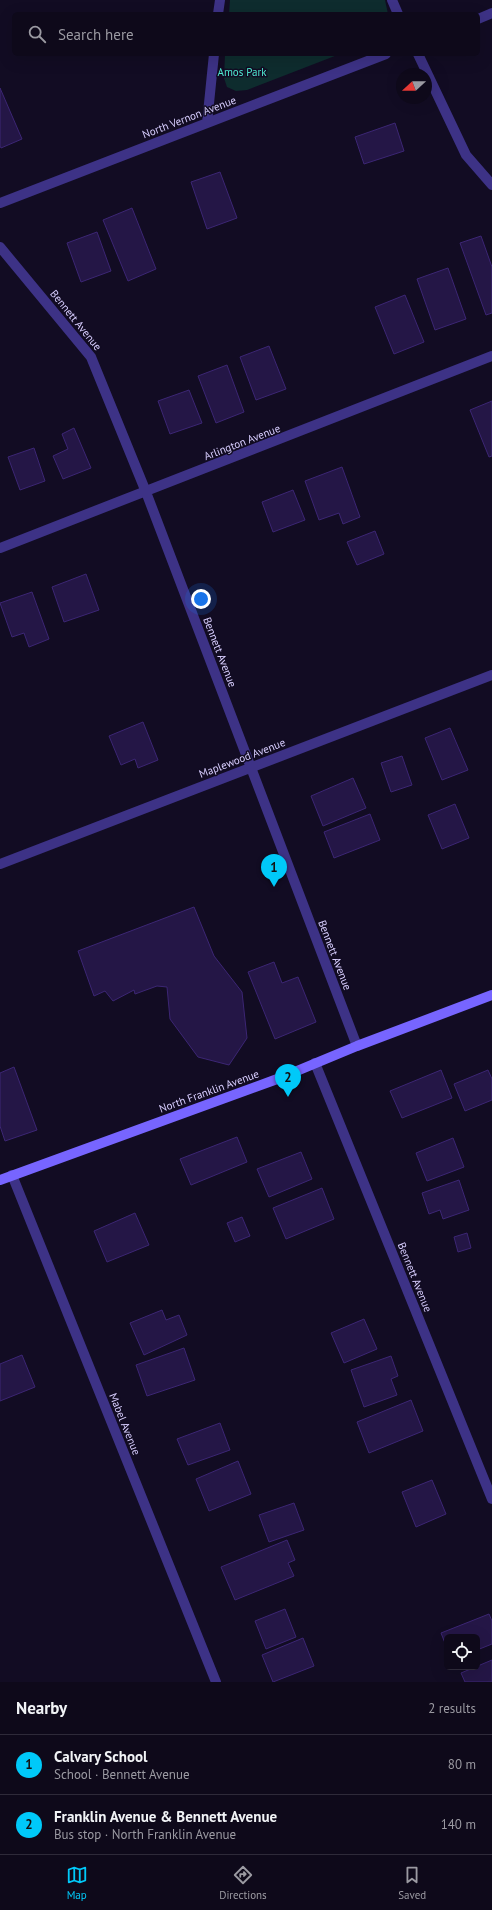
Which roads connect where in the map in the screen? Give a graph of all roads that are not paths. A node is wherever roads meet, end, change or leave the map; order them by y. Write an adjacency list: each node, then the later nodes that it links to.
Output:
1 (220, 0): 3 (street)
2 (392, 0): 4 (street)
3 (218, 12)
4 (397, 12)
5 (492, 13): 6 (street)
6 (480, 18)
7 (214, 56): 10 (street)
8 (381, 56): 10 (street, North Vernon Avenue)
9 (419, 56): 11 (street)
10 (207, 123): 12 (street, North Vernon Avenue)
11 (492, 185)
12 (0, 203)
13 (0, 247): 15 (street, Bennett Avenue)
14 (492, 356): 15 (street, Arlington Avenue)
15 (146, 492): 16 (street, Arlington Avenue); 18 (street, Bennett Avenue)
16 (0, 548)
17 (492, 675): 18 (street, Maplewood Avenue)
18 (251, 767): 19 (street, Maplewood Avenue); 21 (street, Bennett Avenue)
19 (0, 864)
20 (492, 995): 21 (street, North Franklin Avenue)
21 (357, 1046): 22 (street, North Franklin Avenue)
22 (315, 1063): 23 (street, North Franklin Avenue); 25 (street, Bennett Avenue)
23 (12, 1175): 24 (street, North Franklin Avenue); 26 (street, Mabel Avenue)
24 (0, 1180)
25 (492, 1499)
26 (216, 1682)

